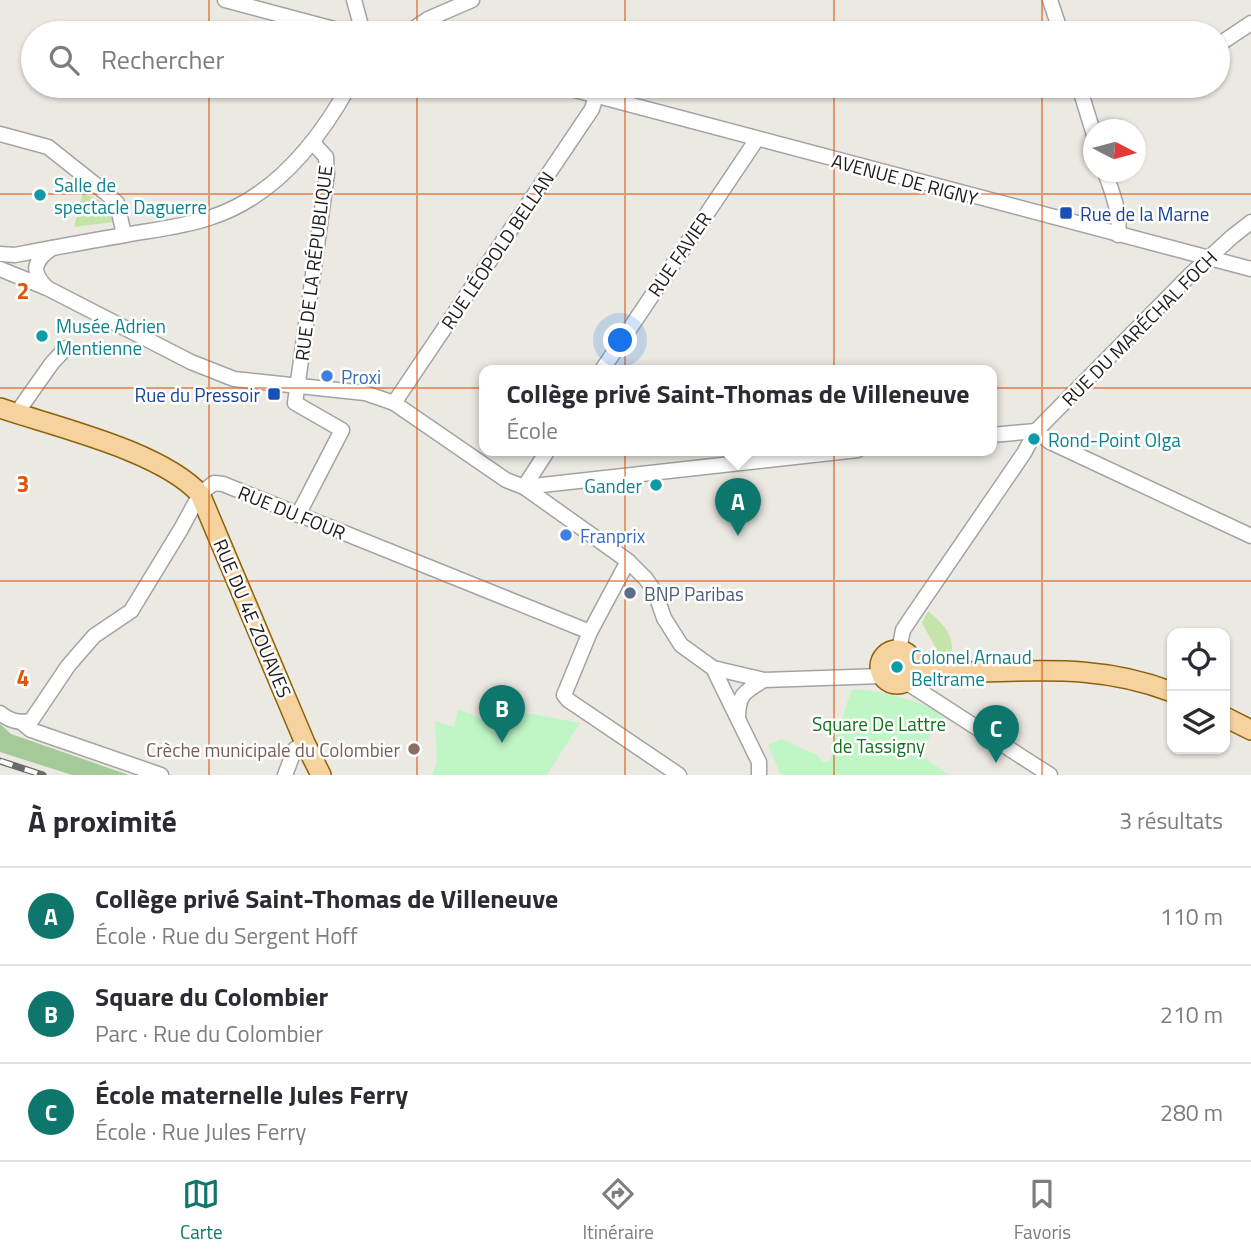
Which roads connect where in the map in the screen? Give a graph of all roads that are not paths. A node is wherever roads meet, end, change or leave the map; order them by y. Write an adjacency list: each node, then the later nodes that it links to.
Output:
1 (225, 0): 5 (street)
2 (354, 0): 6 (street)
3 (472, 0): 7 (street)
4 (1050, 0): 8 (street)
5 (304, 21)
6 (360, 21)
7 (425, 21)
8 (1057, 21)
9 (1251, 23): 10 (street)
10 (1230, 37)
11 (342, 98): 18 (street)
12 (595, 98): 32 (street, RUE LÉOPOLD BELLAN)
13 (603, 98): 17 (street, AVENUE DE RIGNY)
14 (1086, 98): 15 (street)
15 (1091, 119)
16 (0, 134): 21 (street)
17 (757, 139): 22 (street, AVENUE DE RIGNY); 30 (street, RUE FAVIER)
18 (313, 143): 21 (street); 31 (street, RUE DE LA RÉPUBLIQUE)
19 (1108, 182): 22 (street)
20 (1251, 222): 25 (street, RUE DU MARÉCHAL FOCH)
21 (124, 235): 23 (street)
22 (1118, 235): 25 (street, AVENUE DE RIGNY)
23 (53, 247): 24 (street); 28 (street)
24 (0, 254)
25 (1208, 258): 26 (street, AVENUE DE RIGNY); 34 (street, RUE DU MARÉCHAL FOCH)
26 (1251, 269)
27 (0, 270): 28 (street)
28 (47, 288): 31 (street)
29 (66, 348): 33 (street)
30 (605, 365)
31 (297, 387): 32 (street); 40 (street)
32 (394, 403): 38 (street)
33 (8, 411): 39 (main road)
34 (1036, 431): 35 (street); 41 (street); 44 (street, RUE DU MARÉCHAL FOCH)
35 (997, 435)
36 (544, 456): 38 (street)
37 (804, 456): 38 (street)
38 (524, 487): 42 (street)
39 (200, 494): 40 (street, RUE DU FOUR); 53 (street); 55 (main road, RUE DU 4E ZOUAVES)
40 (298, 515): 43 (street, RUE DU FOUR)
41 (1251, 536)
42 (628, 561): 43 (street); 45 (street)
43 (590, 632): 59 (street)
44 (899, 650): 46 (main road); 47 (main road)
45 (713, 668): 48 (street); 51 (street)
46 (882, 676): 47 (main road); 48 (street)
47 (910, 677): 49 (main road); 61 (street)
48 (764, 680): 51 (street)
49 (1169, 691)
50 (0, 713): 53 (street)
51 (738, 720): 60 (street)
52 (1230, 720): 54 (main road)
53 (21, 722): 56 (street)
54 (1251, 730)
55 (305, 743): 57 (street); 58 (main road, RUE DU 4E ZOUAVES)
56 (161, 775)
57 (285, 775)
58 (321, 775)
59 (679, 775)
60 (759, 775)
61 (1050, 775)

